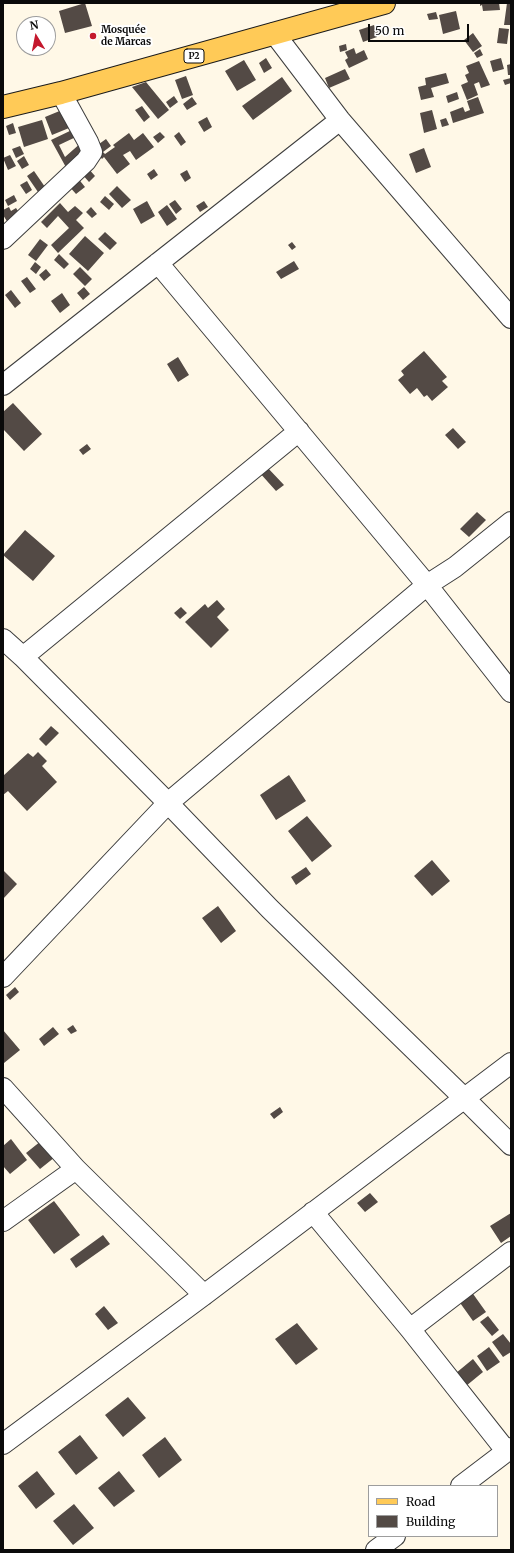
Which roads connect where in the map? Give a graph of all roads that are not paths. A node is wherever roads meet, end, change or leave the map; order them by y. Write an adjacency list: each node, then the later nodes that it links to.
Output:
1 (384, 3): 2 (main road, P2)
2 (274, 33): 3 (main road, P2); 5 (street)
3 (61, 93): 4 (main road, P2); 6 (street)
4 (3, 107)
5 (340, 120): 7 (street); 8 (street)
6 (3, 239)
7 (158, 263): 9 (street); 10 (street)
8 (511, 318)
9 (3, 385)
10 (299, 431): 12 (street); 14 (street)
11 (511, 522): 12 (street)
12 (427, 585): 15 (street); 16 (street)
13 (3, 639): 14 (street)
14 (23, 657): 16 (street)
15 (511, 692)
16 (168, 803): 17 (street); 20 (street)
17 (3, 977)
18 (511, 1063): 20 (street)
19 (3, 1088): 22 (street)
20 (464, 1098): 21 (street); 23 (street)
21 (511, 1145)
22 (76, 1169): 24 (street); 26 (street)
23 (313, 1212): 26 (street); 27 (street)
24 (3, 1221)
25 (511, 1252): 27 (street)
26 (204, 1295): 28 (street)
27 (410, 1329): 29 (street)
28 (3, 1444)
29 (509, 1450): 30 (street)
30 (462, 1485)
31 (394, 1537): 32 (street)
32 (376, 1550)

